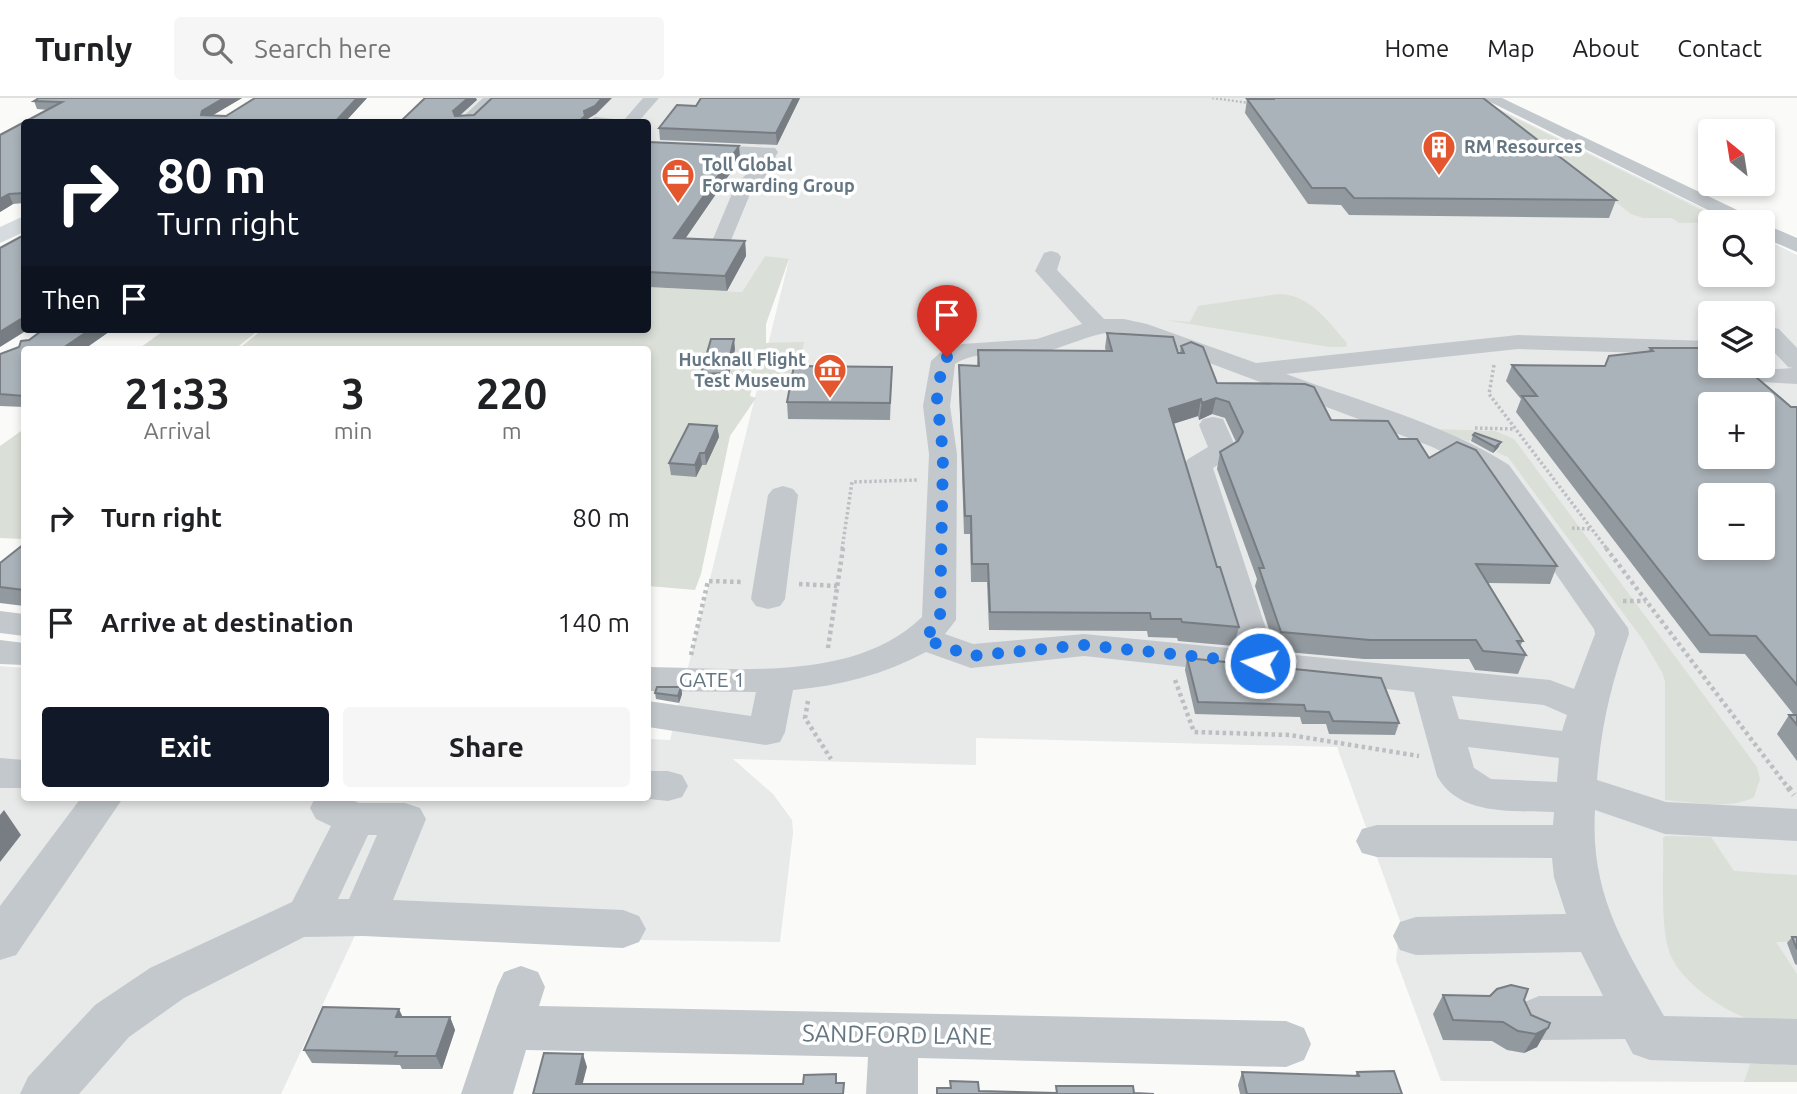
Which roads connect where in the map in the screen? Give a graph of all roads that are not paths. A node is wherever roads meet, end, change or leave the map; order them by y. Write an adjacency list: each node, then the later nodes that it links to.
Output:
1 (651, 98): 5 (street)
2 (1490, 98): 7 (street)
3 (489, 101): 4 (street)
4 (469, 119)
5 (633, 119)
6 (651, 147): 11 (street)
7 (1722, 210)
8 (21, 225): 10 (main road)
9 (1775, 235): 12 (street)
10 (0, 236)
11 (720, 246)
12 (1797, 246)
13 (1051, 257): 14 (street)
14 (1098, 327): 16 (street); 24 (street)
15 (1698, 347): 16 (street)
16 (1252, 371): 31 (street)
17 (1775, 376): 18 (street)
18 (1797, 376)
19 (1213, 425): 27 (street)
20 (783, 495): 21 (street)
21 (769, 591)
22 (0, 622): 23 (street)
23 (21, 625)
24 (924, 639): 27 (street); 29 (street, GATE 1)
25 (0, 652): 26 (street)
26 (21, 654)
27 (1260, 663): 30 (street)
28 (651, 679): 29 (street, GATE 1)
29 (777, 680): 32 (street)
30 (1429, 681): 31 (street); 33 (street)
31 (1586, 708): 34 (street)
32 (651, 714)
33 (1448, 746): 34 (street); 37 (street)
34 (1580, 747): 37 (street)
35 (0, 773): 36 (street)
36 (21, 774)
37 (1576, 793): 40 (street); 42 (street)
38 (101, 801): 50 (street)
39 (345, 809): 43 (street); 44 (street)
40 (1797, 825)
41 (1377, 841): 42 (street)
42 (1572, 842): 48 (street)
43 (334, 862): 44 (street); 46 (street)
44 (387, 862): 45 (street)
45 (363, 916): 46 (street); 47 (street)
46 (306, 918): 56 (street)
47 (622, 929)
48 (1594, 933): 49 (street); 51 (street)
49 (1416, 936)
50 (0, 941)
51 (1637, 1017): 52 (street); 54 (street)
52 (1539, 1018)
53 (893, 1035): 55 (street, SANDFORD LANE); 57 (street, SANDFORD LANE); 58 (street)
54 (1797, 1042)
55 (1286, 1044)
56 (46, 1094)
57 (487, 1094)
58 (892, 1094)

